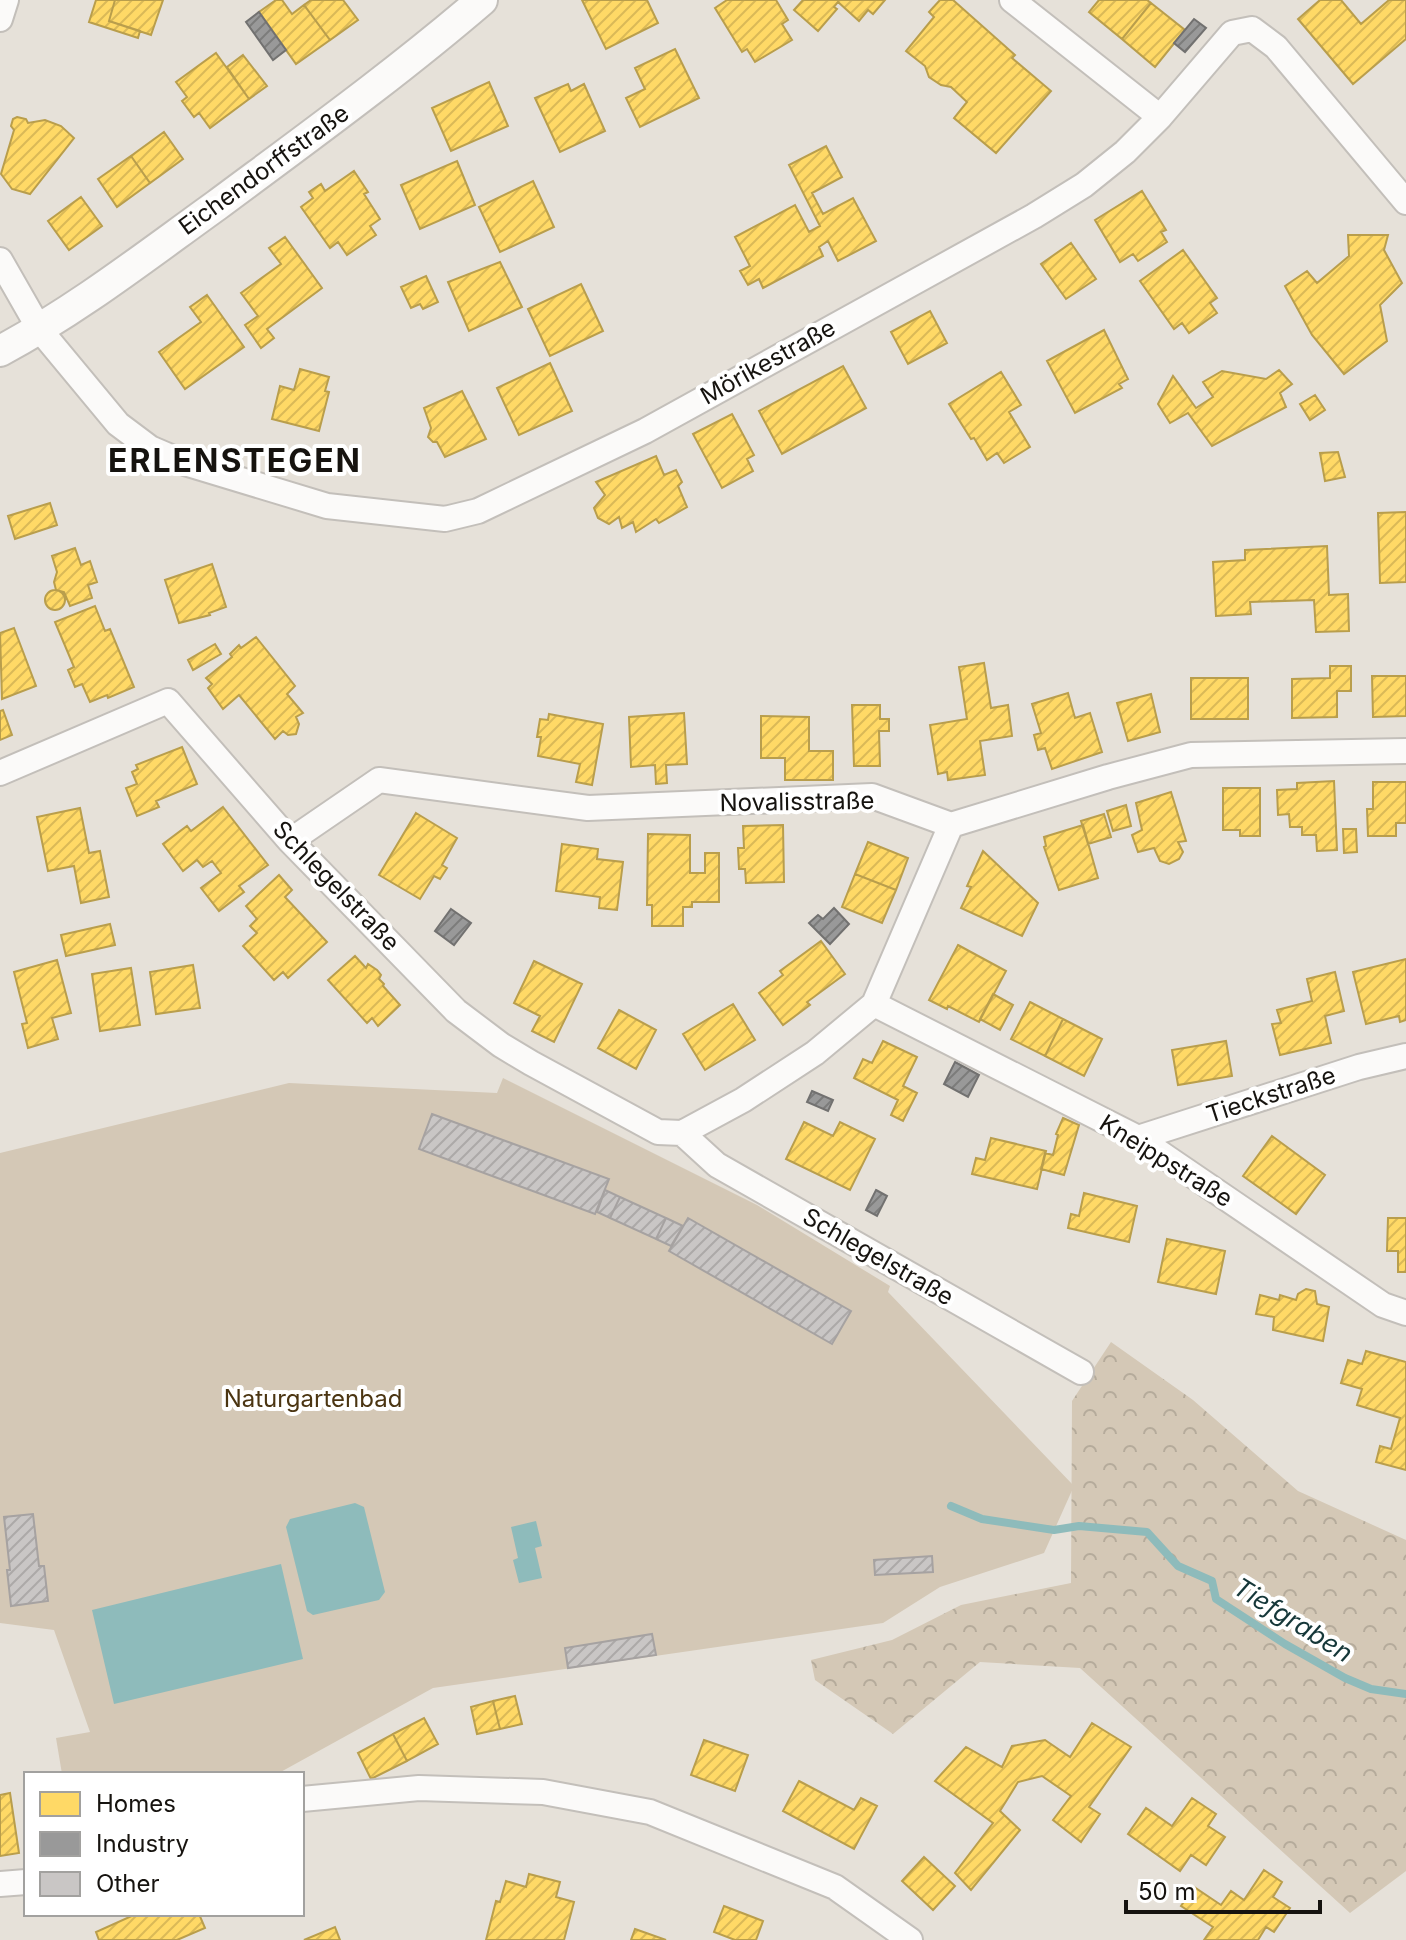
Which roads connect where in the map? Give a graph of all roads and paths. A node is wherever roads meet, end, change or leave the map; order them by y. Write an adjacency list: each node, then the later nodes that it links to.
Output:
1 (6, 0): 4 (street)
2 (482, 0): 8 (street, Eichendorffstraße)
3 (1012, 0): 5 (street)
4 (0, 19)
5 (1160, 117): 6 (street, Mörikestraße); 8 (street, Mörikestraße)
6 (1406, 202)
7 (0, 260): 8 (street, Mörikestraße)
8 (40, 330): 9 (street, Eichendorffstraße); 10 (street, Eichendorffstraße)
9 (0, 351)
10 (0, 377)
11 (1406, 751): 13 (street)
12 (0, 773): 14 (street, Schlegelstraße)
13 (951, 825): 14 (street, Novalisstraße); 15 (street)
14 (290, 841): 17 (street, Schlegelstraße)
15 (874, 1004): 17 (street); 18 (street, Kneippstraße)
16 (1406, 1056): 18 (street, Tieckstraße)
17 (682, 1133): 20 (street, Schlegelstraße)
18 (1138, 1138): 19 (street, Kneippstraße)
19 (1406, 1313)
20 (1081, 1372)
21 (304, 1799): 24 (street)
22 (24, 1882): 23 (street)
23 (0, 1884)
24 (910, 1940)

